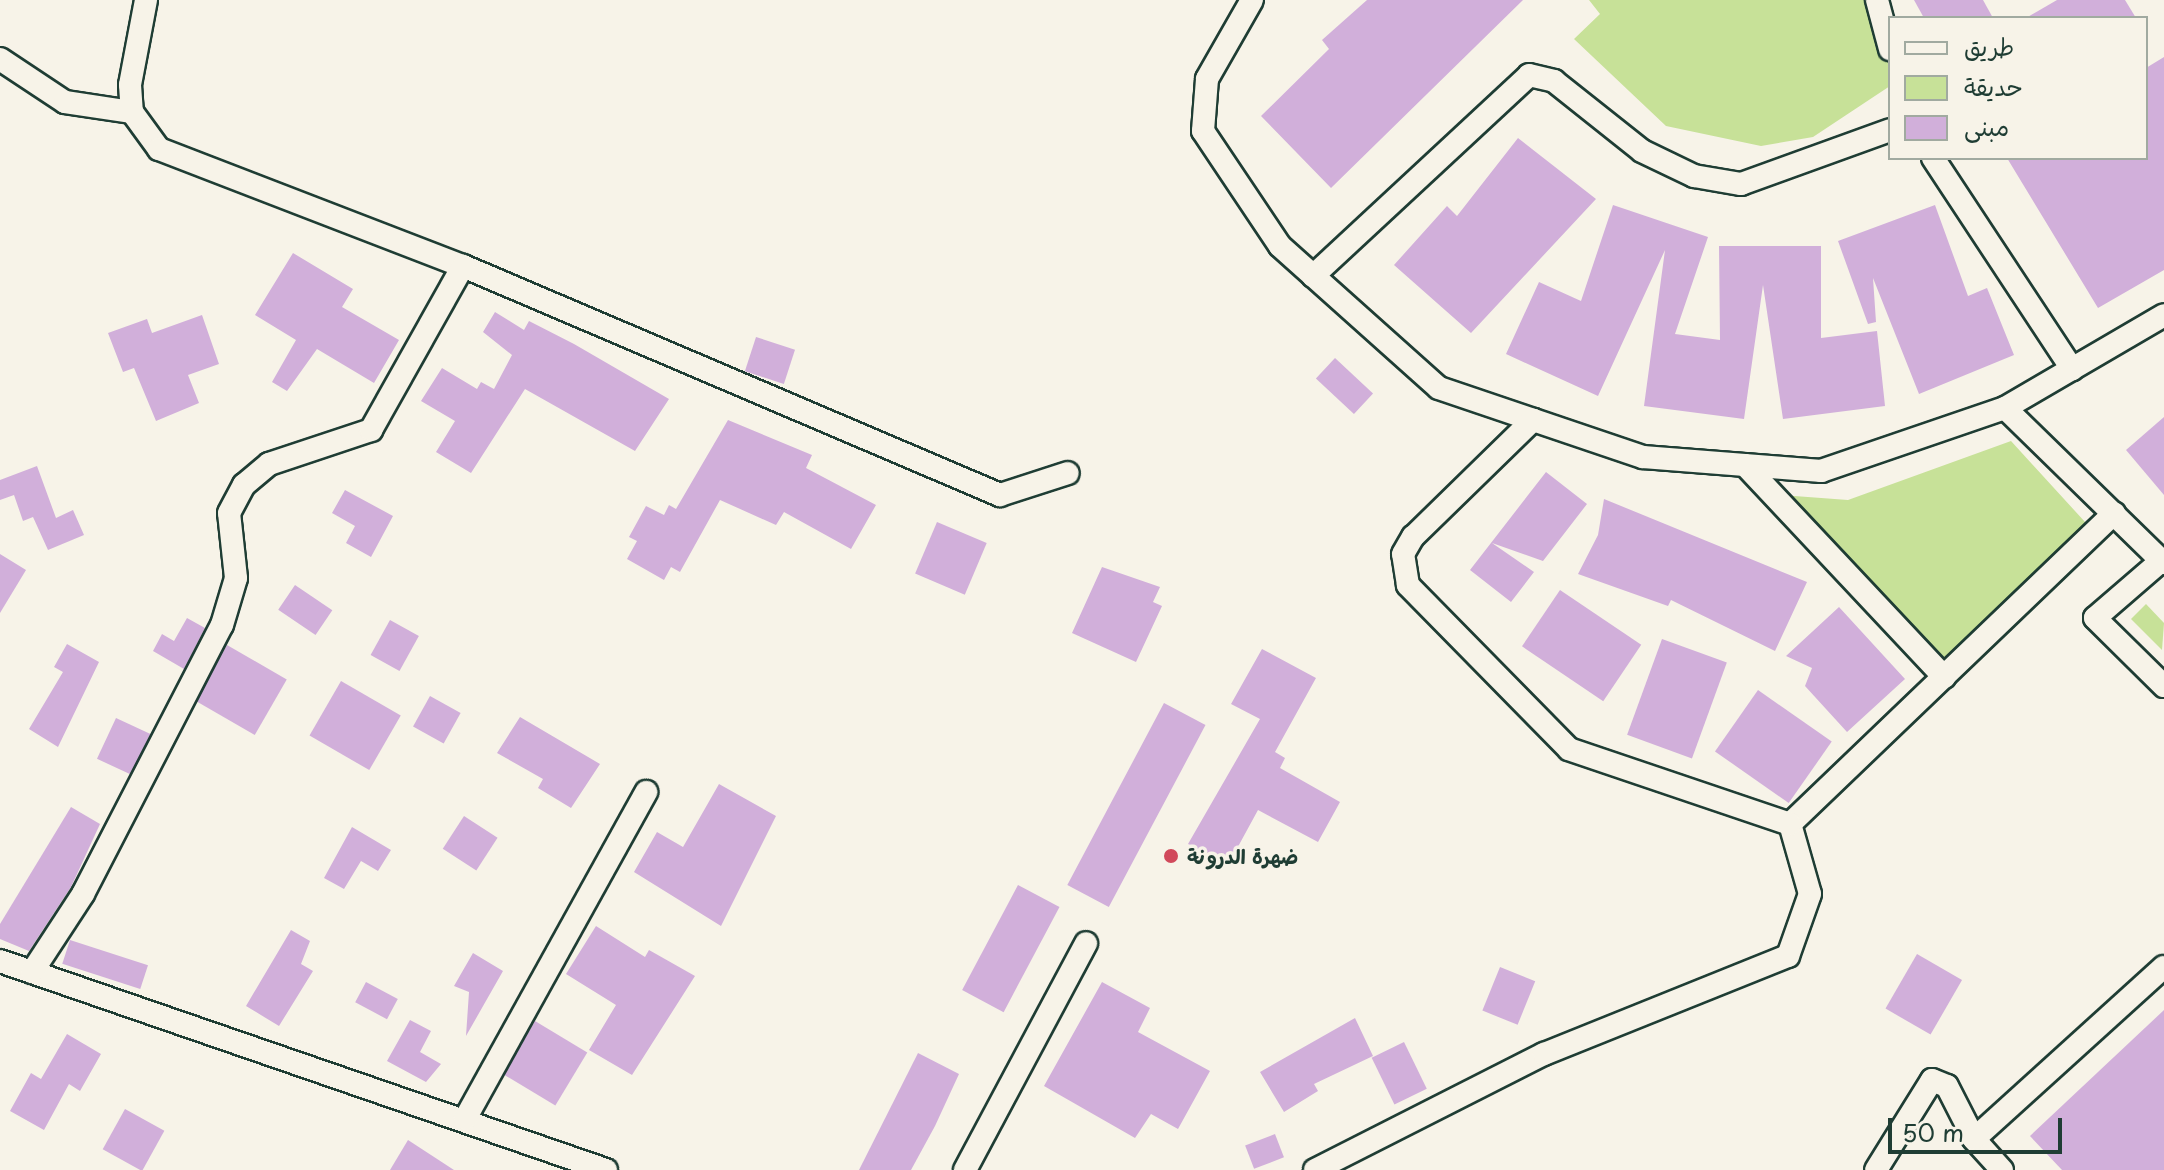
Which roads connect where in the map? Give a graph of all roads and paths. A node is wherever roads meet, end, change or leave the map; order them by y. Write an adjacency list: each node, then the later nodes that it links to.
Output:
1 (146, 0): 6 (street)
2 (1252, 0): 10 (street)
3 (1877, 0): 4 (street)
4 (1888, 41)
5 (0, 59): 6 (street)
6 (132, 112): 9 (street)
7 (1888, 131): 10 (street)
8 (1934, 160): 12 (street)
9 (463, 266): 16 (street); 26 (street)
10 (1313, 276): 14 (street)
11 (2164, 315): 12 (street)
12 (2072, 369): 13 (street)
13 (2005, 408): 15 (street); 17 (street)
14 (1533, 420): 15 (street); 22 (street)
15 (1745, 465): 19 (street)
16 (1068, 473)
17 (2114, 513): 18 (street); 19 (street)
18 (2163, 562): 20 (street)
19 (1944, 677): 22 (street)
20 (2164, 686)
21 (646, 792): 27 (street)
22 (1790, 824): 31 (street)
23 (1086, 943): 30 (street)
24 (0, 961): 26 (street)
25 (2164, 967): 28 (street)
26 (32, 972): 27 (street)
27 (465, 1119): 29 (street)
28 (1974, 1139): 32 (street); 33 (street)
29 (606, 1170)
30 (965, 1170)
31 (1315, 1170)
32 (1876, 1170)
33 (2002, 1170)

